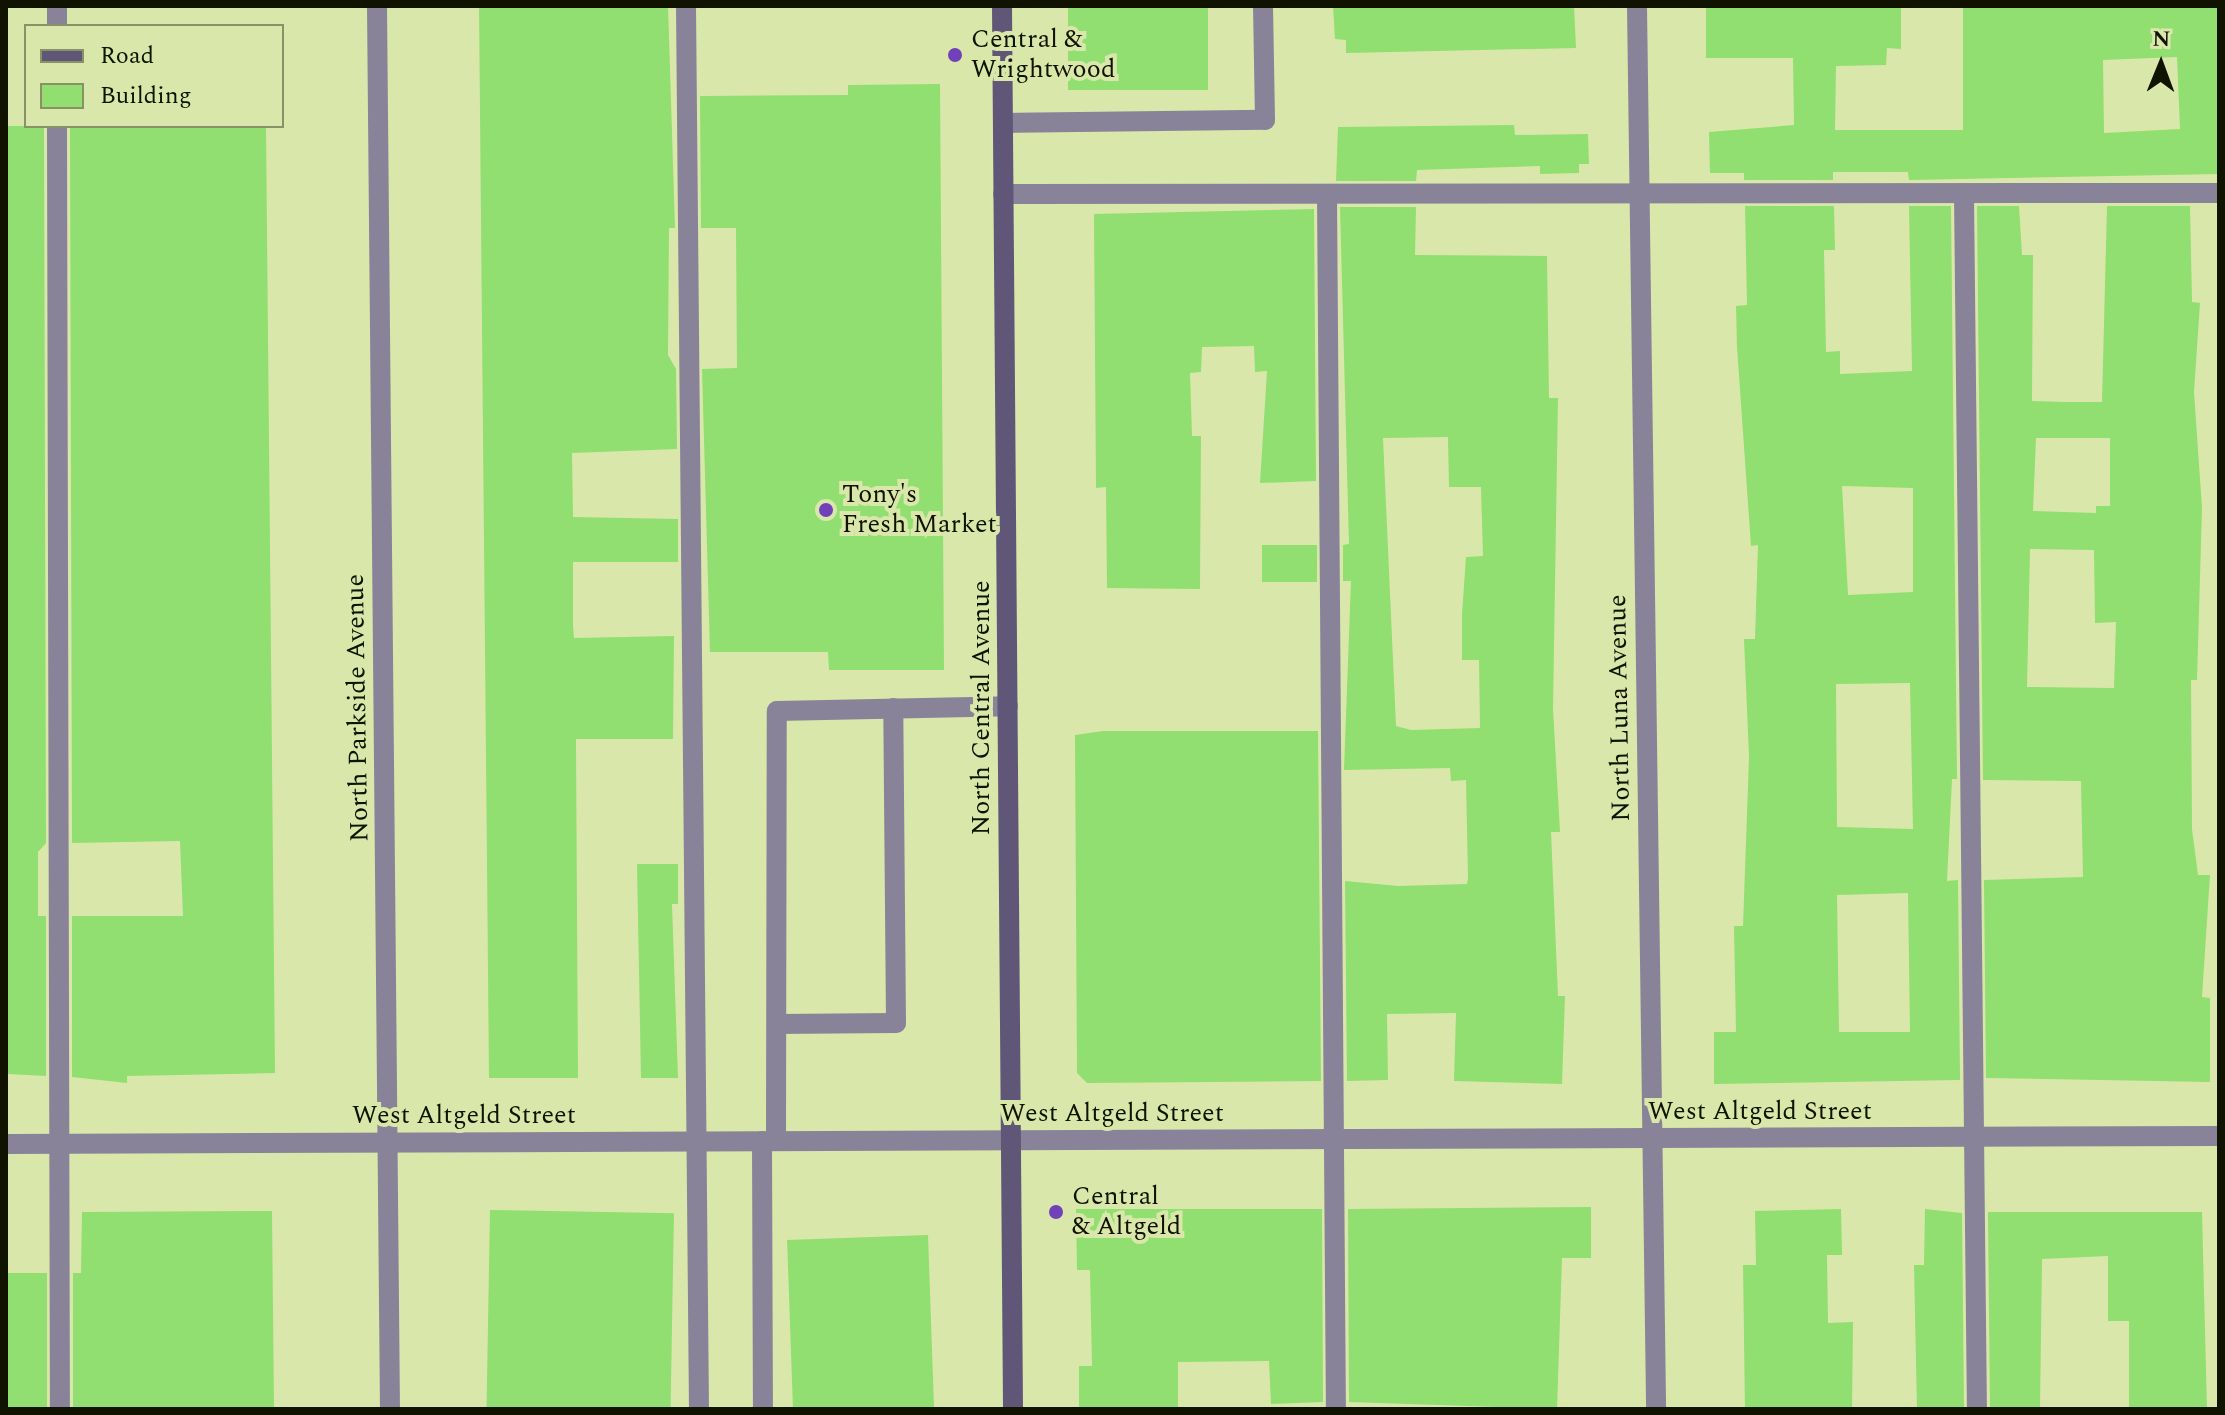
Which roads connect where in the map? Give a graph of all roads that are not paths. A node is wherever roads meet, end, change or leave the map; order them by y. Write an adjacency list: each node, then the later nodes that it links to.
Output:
1 (377, 6): 23 (street, North Parkside Avenue)
2 (686, 6): 21 (street)
3 (1002, 6): 6 (street, North Central Avenue)
4 (1263, 6): 6 (street)
5 (1637, 6): 11 (street, North Luna Avenue)
6 (1003, 123): 9 (street, North Central Avenue)
7 (57, 128): 24 (street)
8 (2219, 193): 12 (street)
9 (1003, 194): 10 (street); 13 (street, North Central Avenue)
10 (1327, 194): 11 (street); 19 (street)
11 (1639, 194): 12 (street); 18 (street, North Luna Avenue)
12 (1964, 194): 17 (street)
13 (1008, 706): 14 (street); 20 (street, North Central Avenue)
14 (893, 708): 15 (street); 15 (street)
15 (777, 1024): 22 (street)
16 (2219, 1136): 17 (street, West Altgeld Street)
17 (1973, 1137): 18 (street, West Altgeld Street); 33 (street)
18 (1652, 1138): 19 (street, West Altgeld Street); 32 (street, North Luna Avenue)
19 (1334, 1139): 20 (street, West Altgeld Street); 31 (street)
20 (1011, 1140): 22 (street, West Altgeld Street); 30 (street, North Central Avenue)
21 (696, 1141): 22 (street, West Altgeld Street); 23 (street, West Altgeld Street); 28 (street)
22 (769, 1141): 29 (street)
23 (388, 1142): 24 (street, West Altgeld Street); 27 (street, North Parkside Avenue)
24 (55, 1143): 25 (street, West Altgeld Street); 26 (street)
25 (6, 1144)
26 (60, 1409)
27 (390, 1409)
28 (699, 1409)
29 (763, 1409)
30 (1013, 1409)
31 (1336, 1409)
32 (1656, 1409)
33 (1977, 1409)

